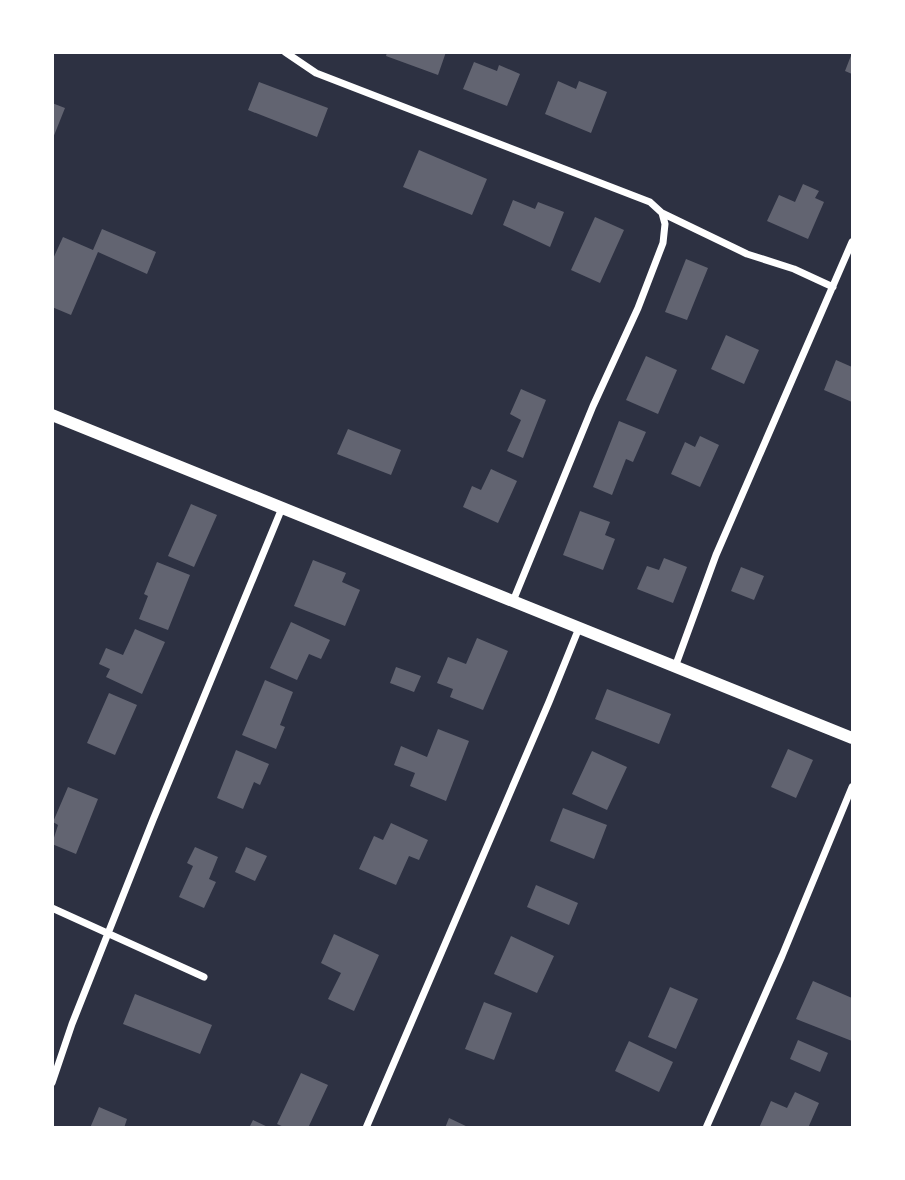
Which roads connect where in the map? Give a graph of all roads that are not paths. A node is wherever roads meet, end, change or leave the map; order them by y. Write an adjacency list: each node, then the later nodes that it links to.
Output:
1 (285, 52): 2 (street)
2 (662, 214): 4 (street); 7 (street)
3 (852, 242): 4 (street)
4 (833, 286): 9 (street)
5 (52, 415): 6 (street)
6 (282, 508): 7 (street); 13 (street)
7 (513, 601): 8 (street)
8 (579, 628): 9 (street); 16 (street)
9 (675, 667): 10 (street)
10 (852, 738)
11 (852, 787): 17 (street)
12 (52, 908): 13 (street)
13 (109, 932): 14 (street); 15 (street)
14 (204, 977)
15 (52, 1083)
16 (366, 1128)
17 (706, 1128)

